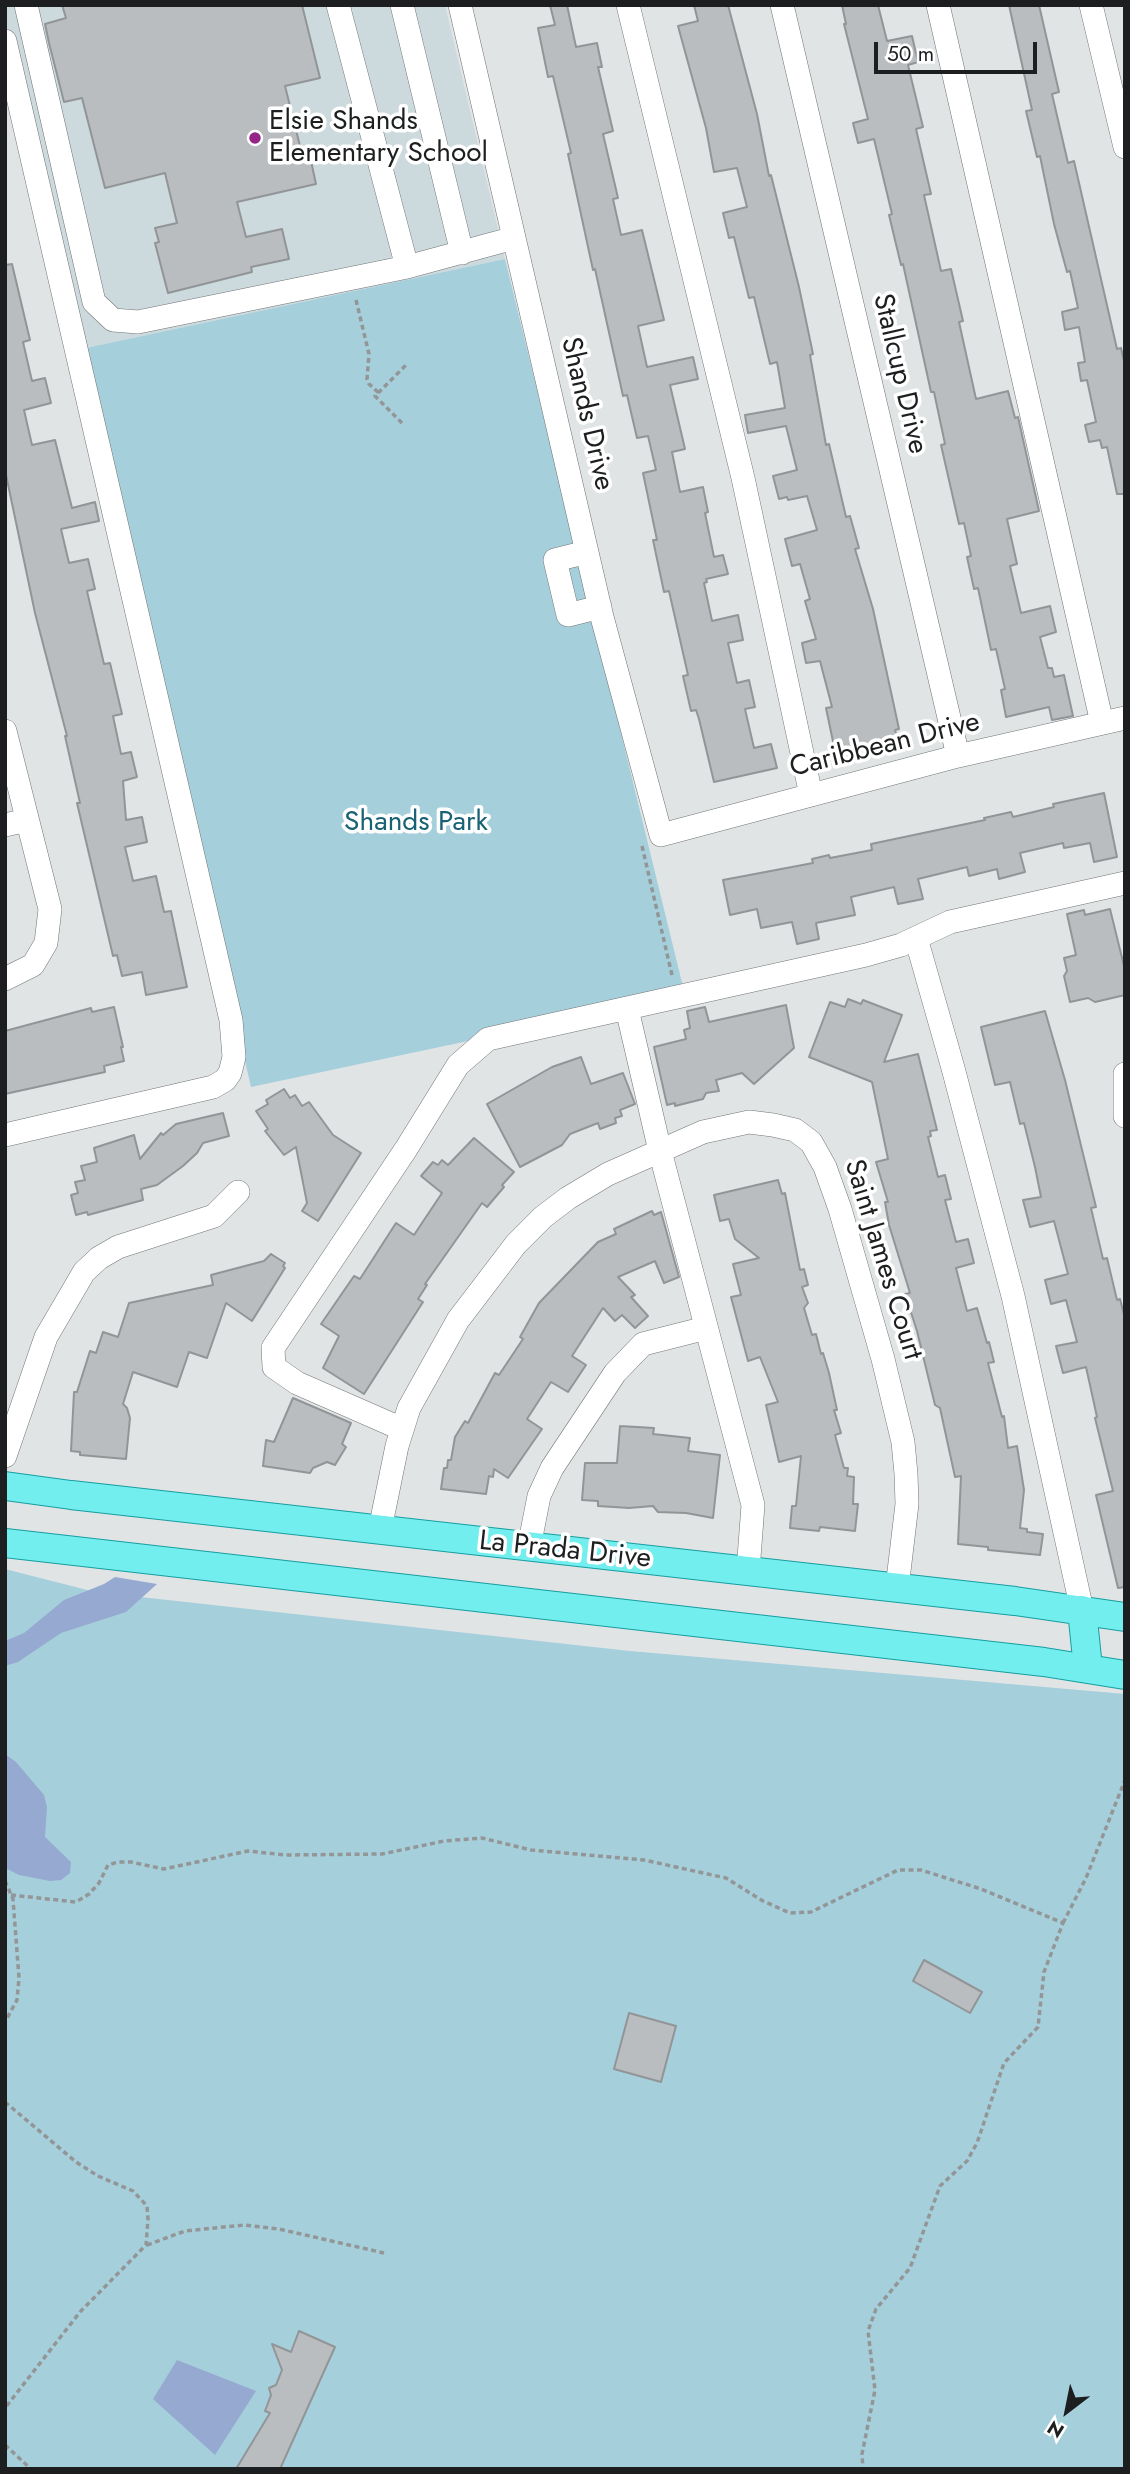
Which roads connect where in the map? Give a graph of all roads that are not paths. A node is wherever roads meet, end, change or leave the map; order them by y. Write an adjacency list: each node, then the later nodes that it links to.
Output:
1 (26, 5): 13 (street)
2 (338, 5): 13 (street)
3 (402, 5): 12 (street)
4 (460, 5): 11 (street, Shands Drive)
5 (628, 5): 20 (street)
6 (782, 5): 19 (street, Stallcup Drive)
7 (938, 5): 17 (street)
8 (1091, 5): 10 (street)
9 (5, 41): 29 (street)
10 (1125, 147)
11 (514, 238): 12 (street); 14 (street, Shands Drive)
12 (461, 253): 13 (street)
13 (407, 267)
14 (587, 552): 15 (street, Shands Drive); 15 (street)
15 (600, 607): 22 (street, Shands Drive)
16 (1125, 718): 17 (street, Caribbean Drive)
17 (1102, 723): 19 (street, Caribbean Drive)
18 (5, 731): 21 (street)
19 (958, 756): 20 (street, Caribbean Drive)
20 (811, 795): 22 (street, Caribbean Drive)
21 (16, 823): 25 (street)
22 (661, 835)
23 (1125, 883): 24 (street)
24 (916, 938): 26 (street); 41 (street)
25 (5, 979)
26 (627, 1009): 30 (street); 33 (street)
27 (1125, 1074): 28 (street)
28 (1125, 1116)
29 (5, 1135)
30 (660, 1151): 32 (street); 33 (street, Saint James Court); 40 (street, Saint James Court)
31 (238, 1192): 34 (street)
32 (706, 1328): 38 (street); 39 (street)
33 (402, 1429): 36 (street, Saint James Court)
34 (5, 1456)
35 (5, 1486): 36 (main road, La Prada Drive)
36 (380, 1529): 38 (main road, La Prada Drive)
37 (5, 1543): 43 (main road, La Prada Drive)
38 (528, 1547): 39 (main road, La Prada Drive)
39 (748, 1571): 40 (main road, La Prada Drive)
40 (897, 1588): 41 (main road, La Prada Drive)
41 (1082, 1610): 42 (main road, La Prada Drive); 43 (main road)
42 (1125, 1617)
43 (1088, 1668): 44 (main road, La Prada Drive)
44 (1125, 1675)

